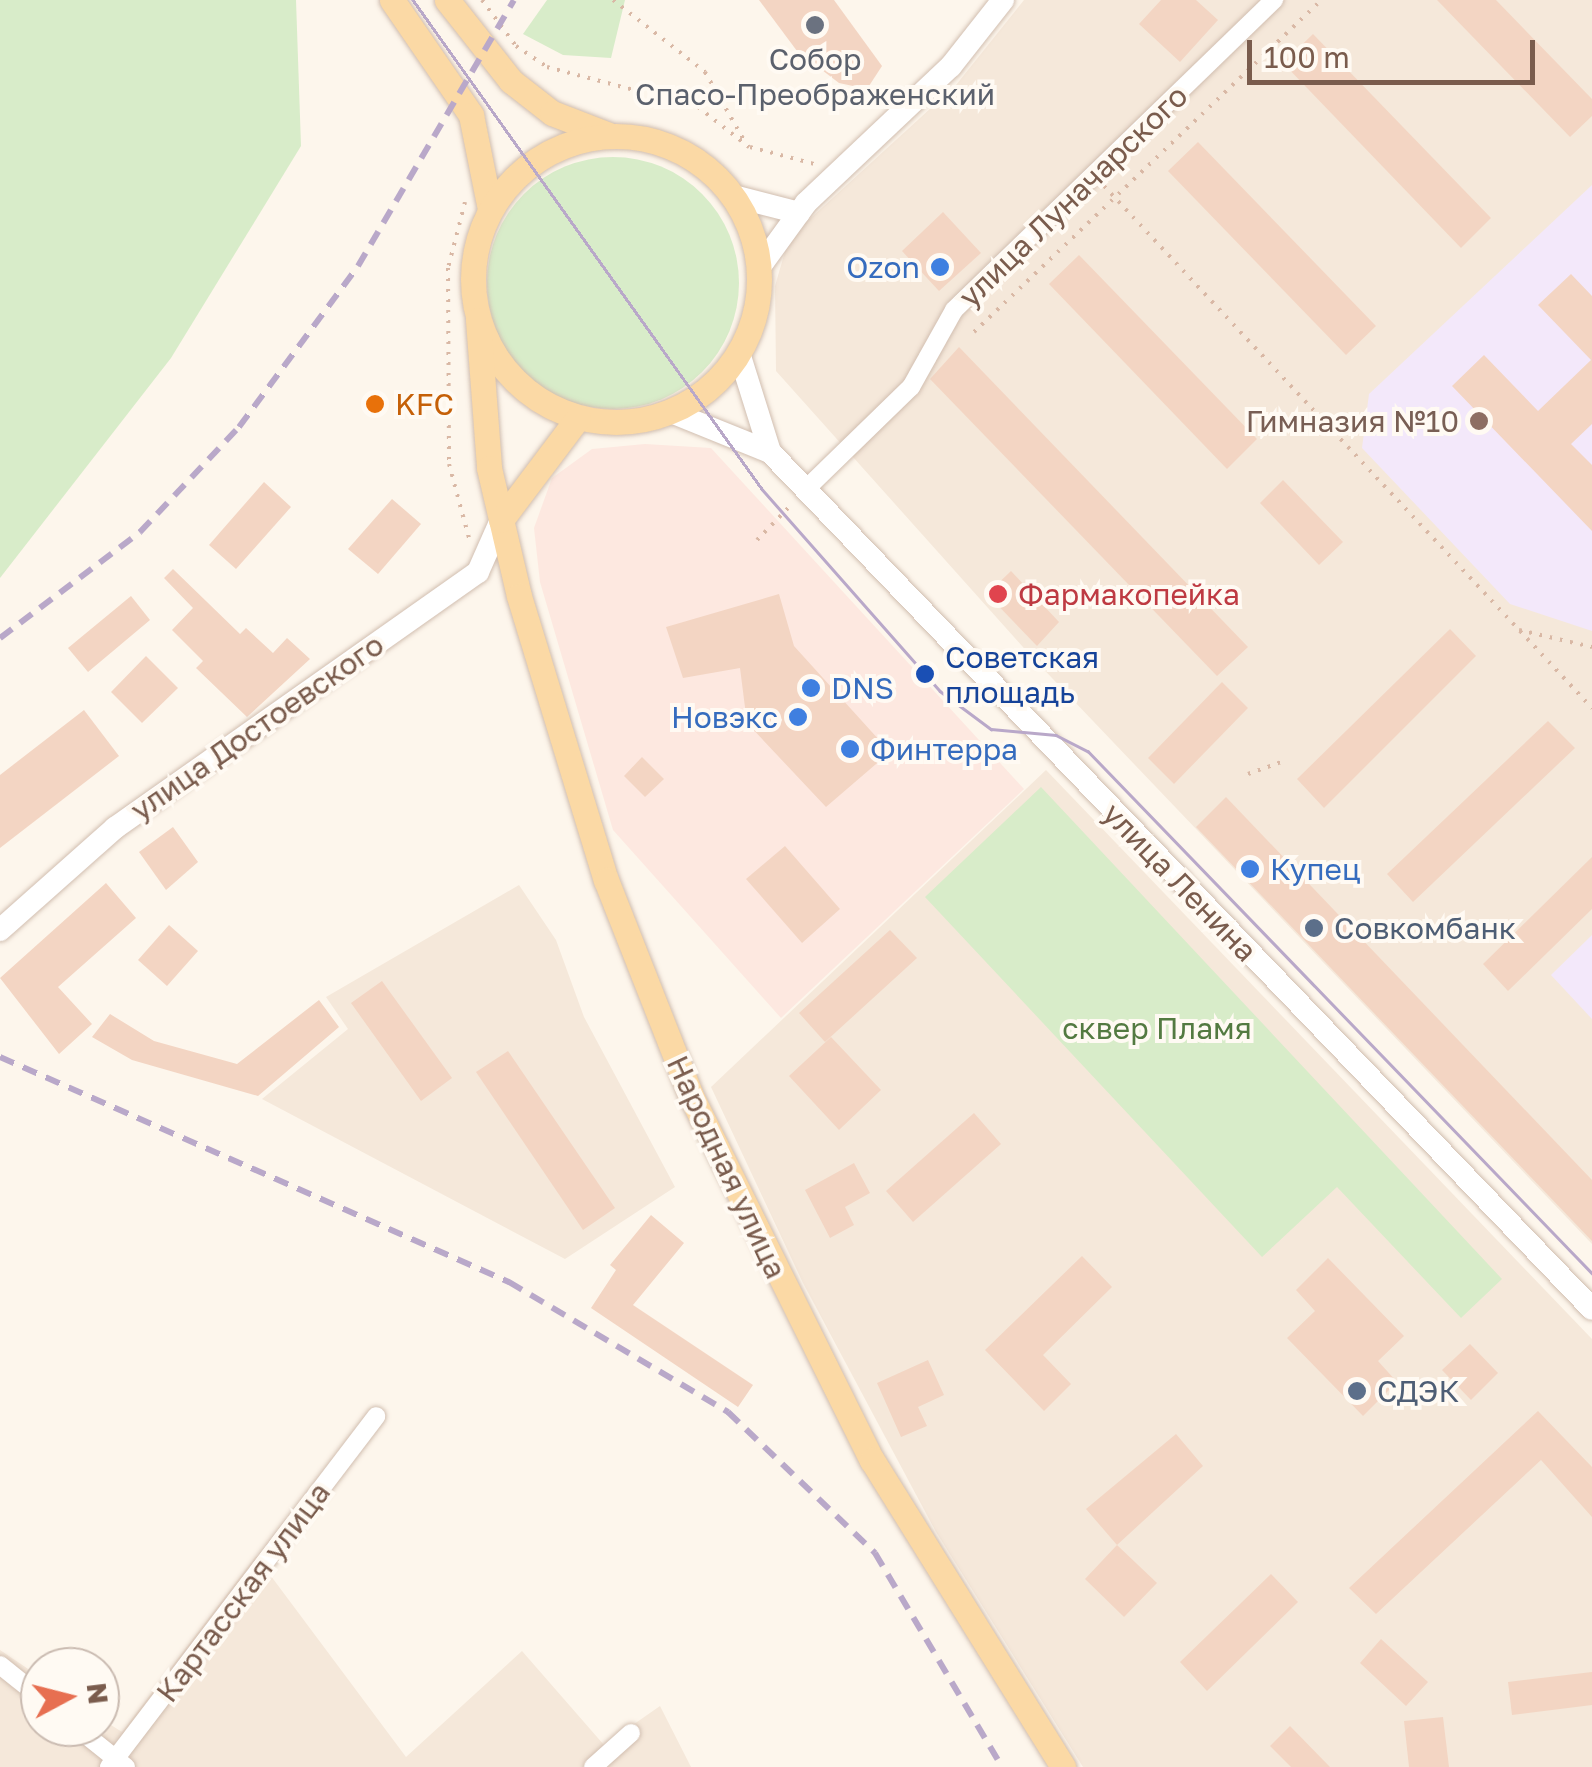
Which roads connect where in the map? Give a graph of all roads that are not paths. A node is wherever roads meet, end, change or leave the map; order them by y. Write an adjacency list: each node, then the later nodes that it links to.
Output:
1 (392, 0): 7 (main road)
2 (448, 0): 5 (main road)
3 (1003, 0): 8 (main road)
4 (1274, 0): 15 (street, улица Луначарского)
5 (609, 135): 6 (main road); 7 (main road)
6 (733, 196): 8 (main road); 9 (main road)
7 (490, 208): 10 (main road)
8 (799, 213): 9 (main road)
9 (759, 268): 11 (main road)
10 (478, 320): 13 (main road); 16 (main road, Народная улица)
11 (739, 353): 12 (main road); 14 (main road)
12 (671, 412): 13 (main road); 14 (main road)
13 (578, 418): 16 (main road)
14 (770, 452): 15 (main road, улица Ленина)
15 (805, 490): 18 (main road, улица Ленина)
16 (501, 520): 17 (main road, улица Достоевского); 26 (main road, Народная улица)
17 (0, 930)
18 (1592, 1309)
19 (376, 1416): 24 (street, Картасская улица)
20 (0, 1665): 21 (street)
21 (20, 1681)
22 (631, 1733): 25 (street)
23 (98, 1747): 24 (street)
24 (117, 1764)
25 (593, 1767)
26 (1062, 1767)

